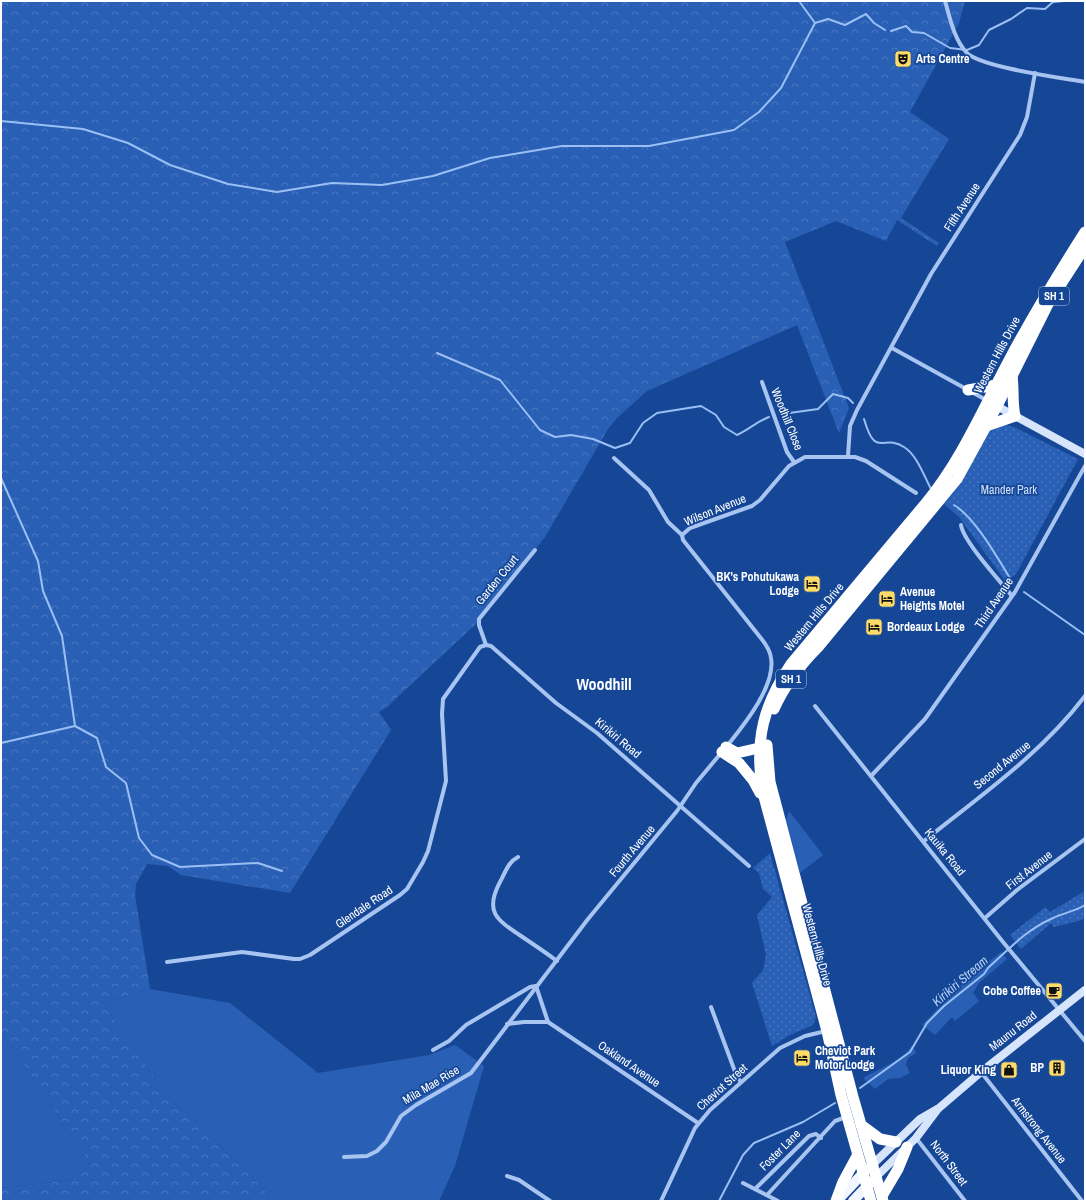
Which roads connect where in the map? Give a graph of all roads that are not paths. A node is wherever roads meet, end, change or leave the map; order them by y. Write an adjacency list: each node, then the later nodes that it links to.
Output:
1 (945, 1): 2 (street)
2 (1035, 73): 3 (street); 6 (street, Fifth Avenue)
3 (1085, 82)
4 (1085, 232): 9 (highway, Western Hills Drive / SH 1)
5 (1085, 247): 7 (highway, Western Hills Drive / SH 1)
6 (892, 348): 10 (street); 15 (street, Fifth Avenue)
7 (1012, 376): 11 (highway, Western Hills Drive / SH 1); 12 (highway)
8 (762, 382): 17 (street, Woodhill Close)
9 (996, 385): 10 (highway); 11 (highway, Western Hills Drive / SH 1)
10 (968, 390): 11 (street)
11 (992, 404): 12 (main road); 13 (highway, Western Hills Drive / SH 1); 27 (highway, Western Hills Drive / SH 1)
12 (1015, 416): 13 (highway); 14 (main road)
13 (986, 426): 37 (highway, Western Hills Drive / SH 1)
14 (1085, 454)
15 (848, 456): 17 (street); 19 (street)
16 (614, 458): 21 (street)
17 (794, 462): 21 (street, Wilson Avenue)
18 (1085, 466): 23 (street, Third Avenue)
19 (916, 493)
20 (961, 525): 23 (street)
21 (682, 535): 28 (street, Fourth Avenue)
22 (535, 550): 24 (street, Garden Court)
23 (1012, 596): 29 (street, Third Avenue)
24 (486, 644): 31 (street, Kirikiri Road); 39 (street, Glendale Road)
25 (1085, 696): 33 (street, Second Avenue)
26 (816, 706): 29 (street, Kauika Road)
27 (759, 748): 28 (highway); 30 (highway, Western Hills Drive / SH 1)
28 (724, 750): 30 (highway); 31 (street, Fourth Avenue)
29 (871, 776): 33 (street, Kauika Road)
30 (764, 798): 37 (highway, Western Hills Drive / SH 1)
31 (681, 805): 35 (street, Kirikiri Road); 38 (street, Fourth Avenue)
32 (1085, 839): 36 (street, First Avenue)
33 (924, 841): 36 (street, Kauika Road)
34 (518, 857): 38 (street)
35 (749, 866)
36 (985, 918): 43 (street, Kauika Road)
37 (807, 938): 46 (highway, Western Hills Drive / SH 1)
38 (557, 961): 40 (street, Fourth Avenue)
39 (167, 962)
40 (536, 986): 44 (street); 45 (street, Fourth Avenue); 49 (street)
41 (1085, 990): 43 (main road, Maunu Road)
42 (712, 1007): 51 (street)
43 (1060, 1010): 47 (street, Kauika Road); 50 (main road, Maunu Road)
44 (548, 1022): 45 (street); 54 (street, Oakland Avenue)
45 (507, 1024): 48 (street, Fourth Avenue)
46 (832, 1030): 51 (street, Cheviot Street); 53 (highway, Western Hills Drive / SH 1); 55 (highway, Western Hills Drive / SH 1)
47 (1085, 1041)
48 (490, 1049): 61 (street, Mila Mae Rise)
49 (433, 1050)
50 (981, 1072): 52 (main road, Maunu Road); 78 (street, Armstrong Avenue)
51 (741, 1082): 54 (street, Cheviot Street)
52 (939, 1108): 57 (main road, Maunu Road); 58 (main road, Maunu Road)
53 (847, 1117): 56 (street, Foster Lane); 60 (highway, Western Hills Drive / SH 1)
54 (698, 1123): 72 (street, Cheviot Street)
55 (860, 1124): 58 (highway); 62 (highway, Western Hills Drive / SH 1)
56 (821, 1138): 68 (street, Foster Lane); 69 (street, Foster Lane)
57 (916, 1138): 59 (main road, Maunu Road); 77 (street, North Street)
58 (896, 1142): 62 (main road, Maunu Road)
59 (907, 1147): 65 (main road, Maunu Road); 70 (highway)
60 (857, 1156): 63 (highway, Western Hills Drive / SH 1); 74 (highway)
61 (344, 1157)
62 (872, 1165): 63 (main road, Maunu Road); 65 (highway, Western Hills Drive / SH 1)
63 (863, 1174): 67 (highway, Western Hills Drive / SH 1); 74 (main road, Maunu Road)
64 (507, 1176): 71 (street)
65 (876, 1177): 67 (main road, Maunu Road); 70 (highway, SH 1)
66 (743, 1183): 68 (street)
67 (866, 1186): 75 (main road, Maunu Road); 76 (highway, SH 1)
68 (755, 1189): 69 (street)
69 (767, 1195): 73 (street)
70 (882, 1199)
71 (550, 1201)
72 (661, 1201)
73 (778, 1201)
74 (836, 1201)
75 (853, 1201)
76 (871, 1201)
77 (965, 1201)
78 (1082, 1201)

